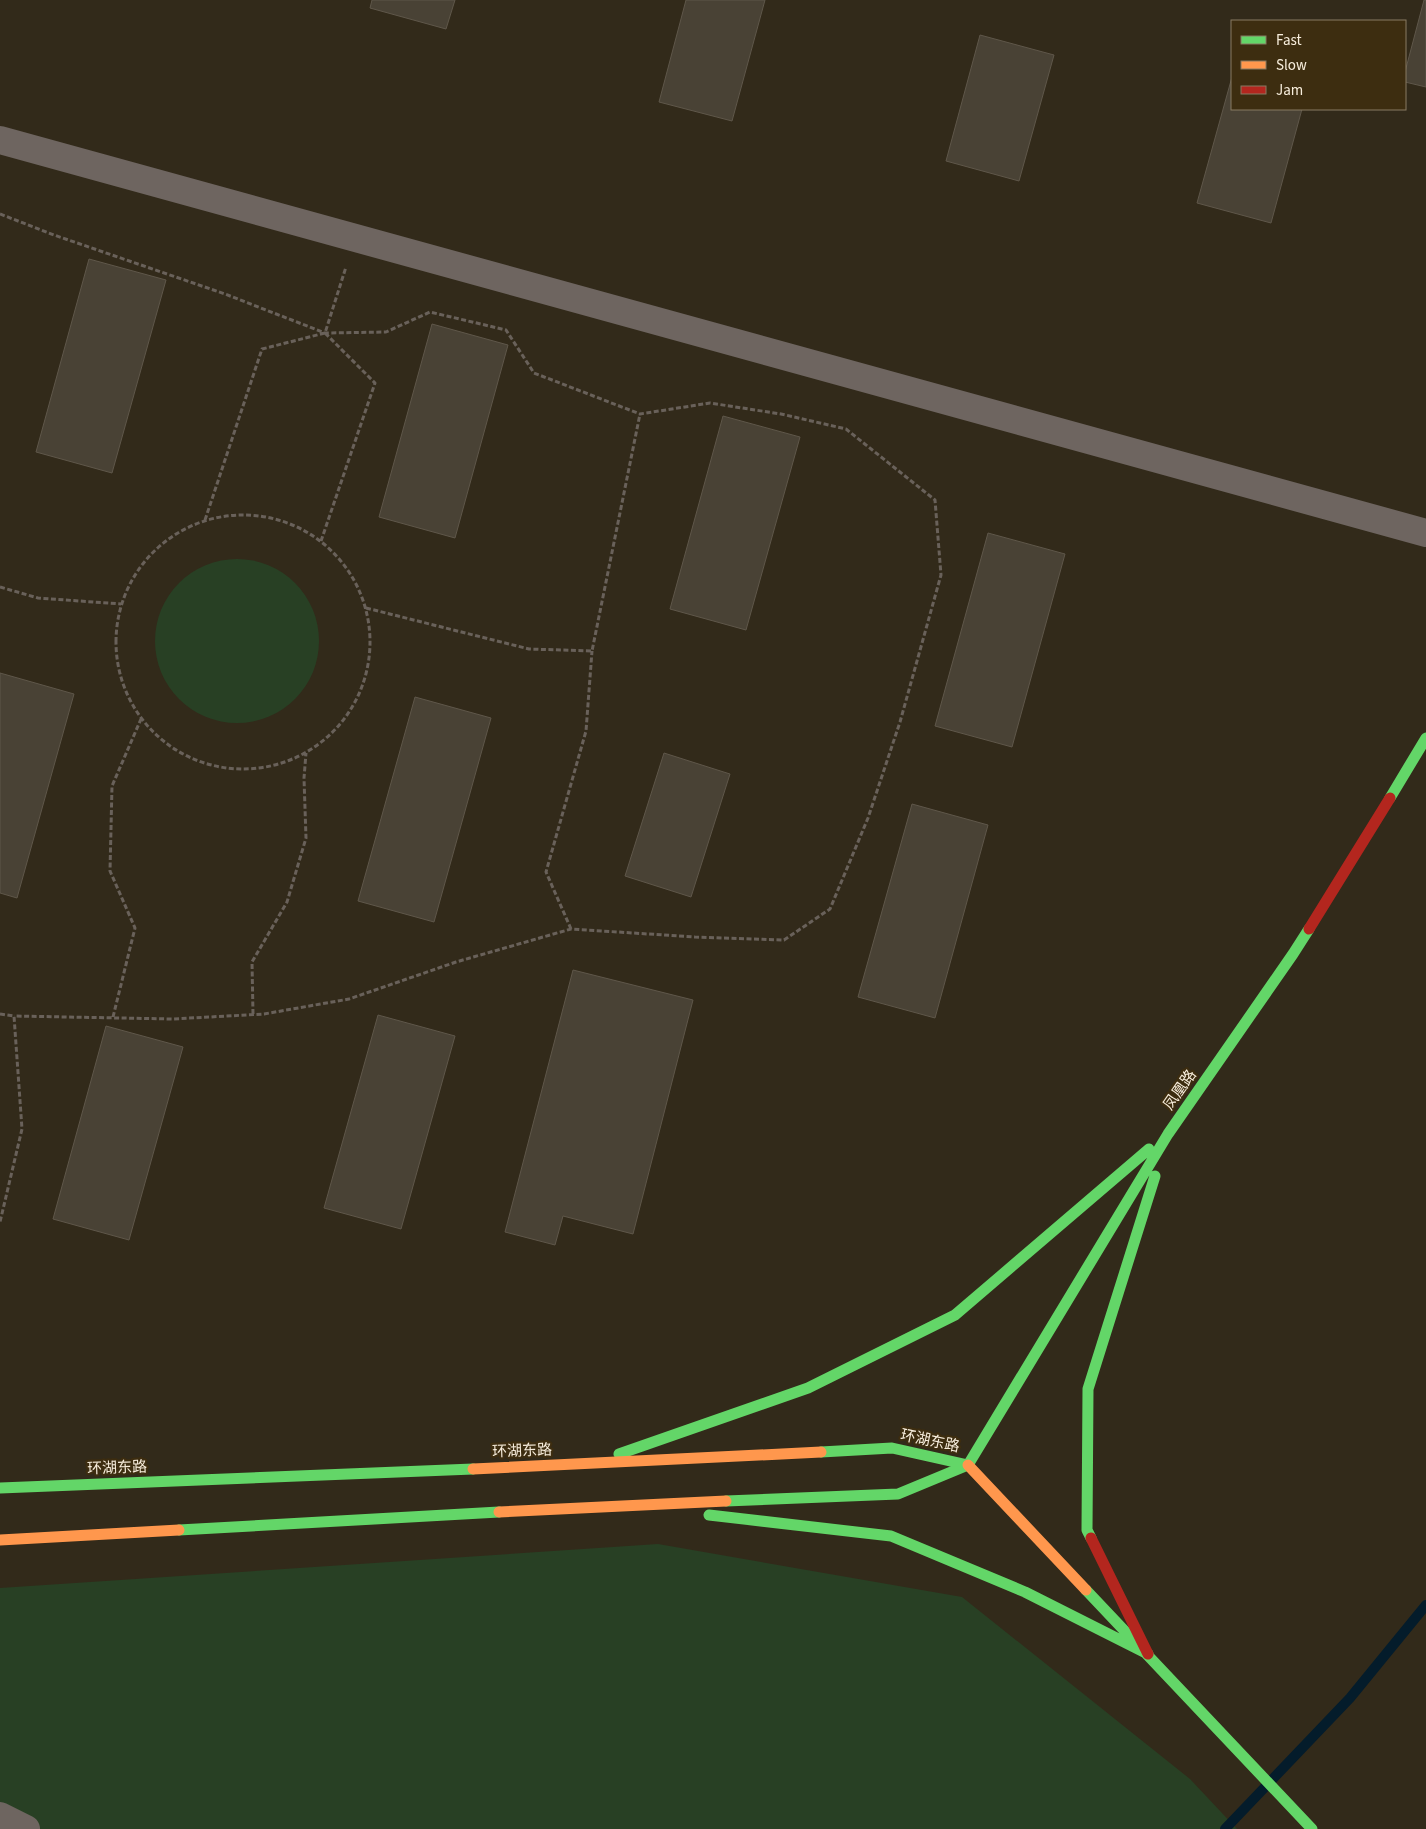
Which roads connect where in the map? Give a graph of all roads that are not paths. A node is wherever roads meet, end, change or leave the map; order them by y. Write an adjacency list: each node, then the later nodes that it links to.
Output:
1 (0, 140): 2 (street)
2 (1426, 533)
3 (1426, 738): 4 (main road, 凤凰路)
4 (1168, 1134): 5 (main road); 6 (main road, 凤凰路); 10 (main road)
5 (590, 1464): 6 (main road, 环湖东路); 7 (main road, 环湖东路)
6 (968, 1465): 8 (main road, 环湖东路); 10 (main road)
7 (0, 1488)
8 (620, 1506): 9 (main road, 环湖东路); 10 (main road)
9 (0, 1540)
10 (1148, 1654): 13 (main road)
11 (0, 1816): 12 (street)
12 (26, 1829)
13 (1312, 1829)

